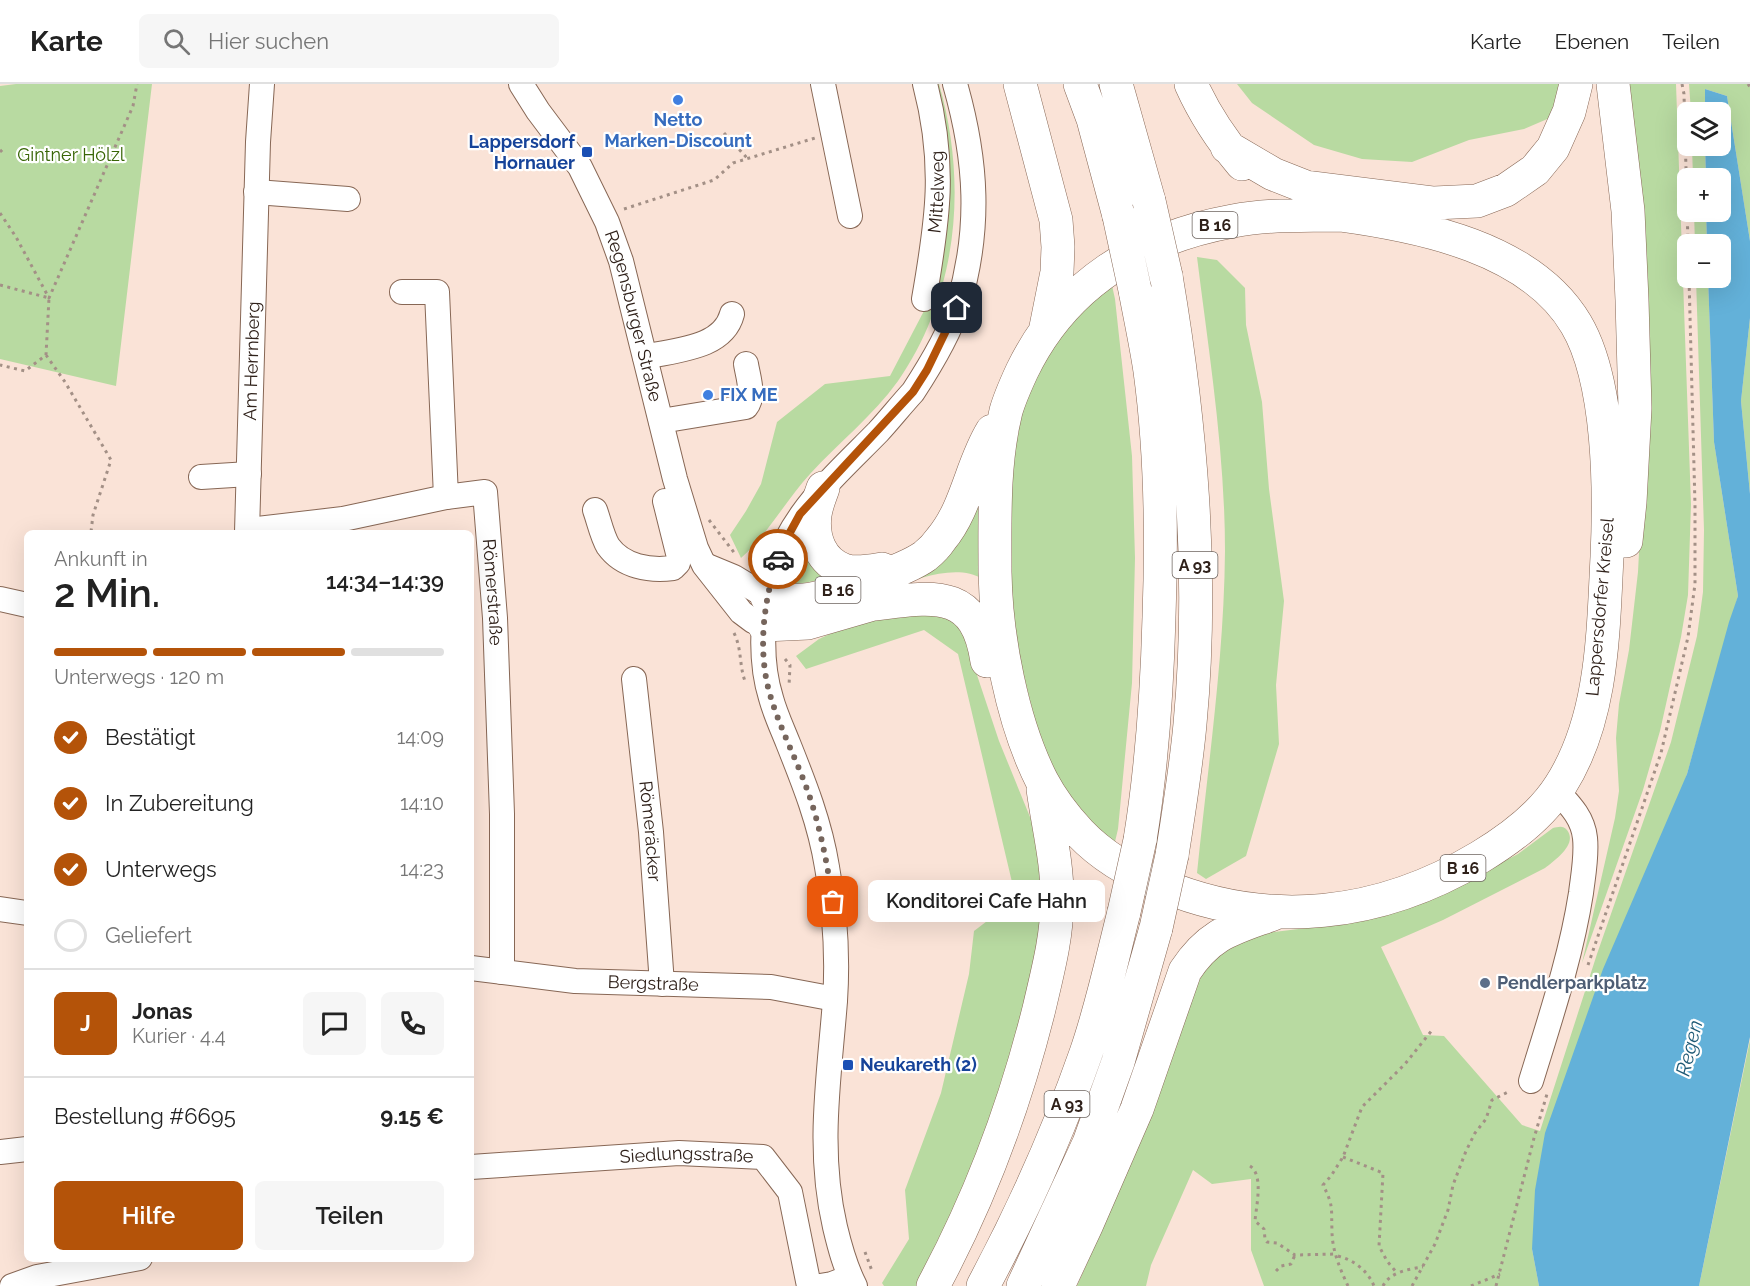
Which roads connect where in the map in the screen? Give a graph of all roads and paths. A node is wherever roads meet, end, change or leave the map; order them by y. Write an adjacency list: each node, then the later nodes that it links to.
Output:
1 (137, 84): 32 (path)
2 (262, 84): 21 (street, Am Herrnberg)
3 (521, 84): 24 (street, Regensburger Straße)
4 (824, 84): 16 (street)
5 (924, 84): 33 (street, Mittelweg)
6 (956, 84): 45 (street)
7 (1020, 84): 35 (highway)
8 (1080, 84): 92 (highway, A 93, bridge)
9 (1116, 84): 93 (highway, A 93, bridge)
10 (1191, 84): 17 (highway)
11 (1576, 84): 17 (highway)
12 (1585, 84): 27 (highway, B 16)
13 (1613, 84): 59 (highway, B 16)
14 (1682, 84): 28 (path)
15 (724, 132): 20 (path)
16 (834, 132): 20 (path); 26 (street)
17 (1227, 147): 25 (highway)
18 (4, 148): 19 (path)
19 (0, 152)
20 (747, 158): 24 (path)
21 (256, 192): 22 (street); 43 (street, Am Herrnberg)
22 (348, 199)
23 (0, 213): 32 (path)
24 (604, 215): 37 (street, Regensburger Straße)
25 (1340, 215): 27 (highway, Lappersdorfer Kreisel / B 16); 35 (highway, Lappersdorfer Kreisel / B 16)
26 (850, 216)
27 (1420, 228): 59 (highway, Lappersdorfer Kreisel / B 16)
28 (1688, 234)
29 (0, 285): 32 (path)
30 (1689, 288): 69 (path)
31 (402, 292): 46 (street)
32 (49, 298): 36 (path)
33 (924, 299)
34 (732, 314): 37 (street)
35 (1045, 331): 40 (highway, Lappersdorfer Kreisel / B 16)
36 (46, 355): 39 (path); 49 (path)
37 (645, 357): 41 (street, Regensburger Straße)
38 (746, 364): 41 (street)
39 (0, 365)
40 (1005, 416): 52 (highway, B 16); 56 (highway, Lappersdorfer Kreisel / B 16)
41 (661, 421): 42 (street, Regensburger Straße)
42 (670, 458): 47 (street); 57 (street, Regensburger Straße)
43 (249, 474): 44 (street); 50 (street, Am Herrnberg)
44 (201, 477)
45 (823, 488): 52 (highway, B 16); 57 (street)
46 (446, 497): 48 (street, Am Herrnberg); 68 (street, Römerstraße)
47 (595, 510)
48 (346, 526): 51 (street, Am Herrnberg)
49 (91, 530)
50 (248, 530)
51 (268, 530)
52 (907, 565): 57 (highway, B 16)
53 (0, 599): 54 (street)
54 (24, 604)
55 (874, 604): 56 (highway, B 16); 57 (highway, B 16); 63 (highway)
56 (996, 608): 61 (highway, Lappersdorfer Kreisel / B 16)
57 (755, 618): 58 (path); 71 (street)
58 (741, 657)
59 (1599, 663): 62 (highway, Lappersdorfer Kreisel / B 16)
60 (634, 679): 70 (street, Römeräcker)
61 (1042, 781): 63 (highway); 66 (highway, Lappersdorfer Kreisel / B 16)
62 (1557, 791): 66 (highway, Lappersdorfer Kreisel / B 16); 73 (street)
63 (1050, 839): 88 (highway)
64 (0, 909): 65 (street)
65 (24, 913)
66 (1277, 913): 94 (highway)
67 (474, 968): 68 (street, Bergstraße)
68 (502, 972): 70 (street, Bergstraße)
69 (1585, 974)
70 (662, 984): 71 (street, Bergstraße)
71 (835, 999): 87 (street)
72 (1433, 1029): 77 (path)
73 (1540, 1083): 86 (path)
74 (1508, 1092): 83 (path)
75 (24, 1149): 76 (street)
76 (0, 1152)
77 (1343, 1157): 81 (path); 85 (path)
78 (474, 1167): 90 (street, Siedlungsstraße)
79 (1250, 1167): 80 (path)
80 (1295, 1255): 81 (path); 84 (path)
81 (1337, 1255): 95 (path); 96 (path)
82 (118, 1262): 89 (street)
83 (1423, 1267): 85 (path); 98 (path)
84 (1276, 1271)
85 (1397, 1273): 97 (path)
86 (1500, 1274): 99 (path); 100 (path)
87 (852, 1281): 91 (street)
88 (935, 1282)
89 (12, 1286)
90 (809, 1286)
91 (820, 1286)
92 (983, 1286)
93 (1023, 1286)
94 (1058, 1286)
95 (1348, 1286)
96 (1374, 1286)
97 (1383, 1286)
98 (1412, 1286)
99 (1470, 1286)
100 (1496, 1286)

